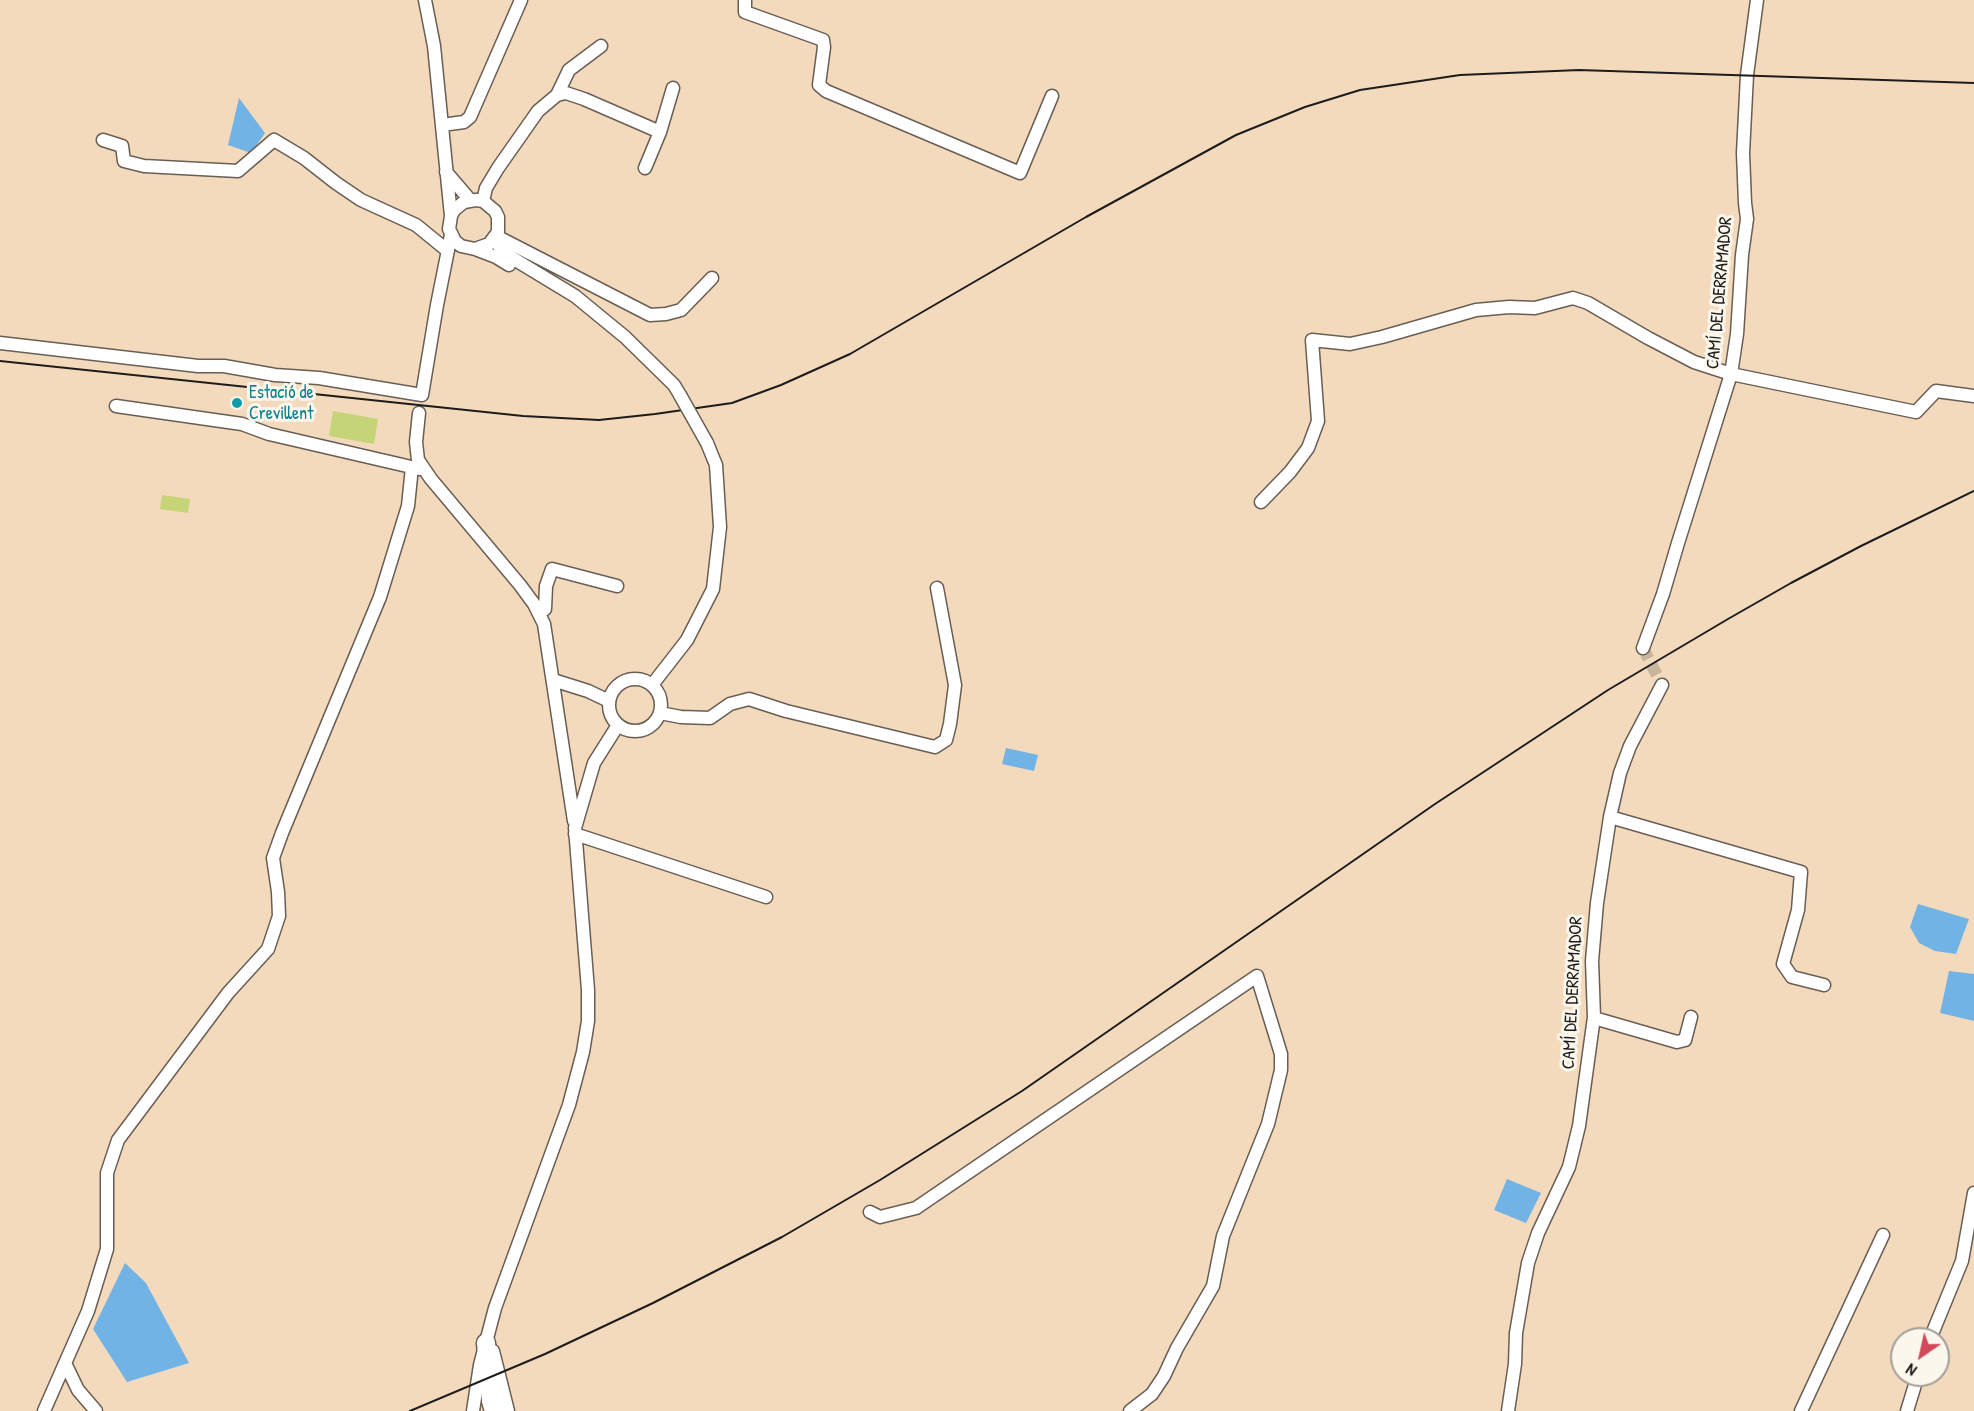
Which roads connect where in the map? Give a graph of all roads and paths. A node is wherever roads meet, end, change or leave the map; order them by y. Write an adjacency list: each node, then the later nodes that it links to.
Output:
1 (425, 0): 9 (street)
2 (521, 0): 9 (street)
3 (745, 0): 8 (street)
4 (1757, 0): 24 (street, CAMÍ DEL DERRAMADOR)
5 (601, 46): 7 (street)
6 (673, 88): 10 (street)
7 (557, 95): 10 (street); 15 (street)
8 (1052, 96)
9 (442, 125): 13 (street)
10 (660, 132): 12 (street)
11 (103, 140): 20 (street)
12 (645, 168)
13 (446, 172): 14 (street); 16 (street)
14 (470, 200): 15 (street); 16 (street)
15 (483, 201): 18 (street)
16 (451, 216): 17 (street)
17 (452, 235): 19 (street); 20 (street)
18 (495, 238): 19 (street); 21 (street); 22 (street)
19 (475, 249): 22 (street)
20 (448, 251): 23 (street)
21 (712, 278)
22 (587, 307): 35 (street, bridge)
23 (0, 343)
24 (1731, 374): 25 (street); 29 (street); 33 (street, CAMÍ DEL DERRAMADOR)
25 (1974, 396)
26 (116, 406): 28 (street)
27 (419, 413): 28 (street)
28 (418, 469): 32 (street); 51 (street)
29 (1260, 502)
30 (617, 586): 32 (street)
31 (937, 588): 38 (street)
32 (539, 613): 34 (street)
33 (1643, 648)
34 (553, 680): 37 (street); 41 (street)
35 (652, 685): 37 (street); 38 (street)
36 (1662, 685): 40 (street, CAMÍ DEL DERRAMADOR)
37 (609, 701): 39 (street)
38 (660, 713): 39 (street)
39 (618, 725): 41 (street)
40 (1610, 817): 43 (street); 45 (street, CAMÍ DEL DERRAMADOR)
41 (575, 831): 42 (street); 50 (street)
42 (766, 897)
43 (1824, 986)
44 (1691, 1017): 45 (street)
45 (1594, 1018): 59 (street, CAMÍ DEL DERRAMADOR)
46 (1974, 1193): 49 (street)
47 (870, 1212): 58 (street)
48 (1883, 1235): 60 (street)
49 (1935, 1327)
50 (487, 1337): 55 (street); 56 (highway); 57 (street)
51 (65, 1362): 53 (street); 54 (street)
52 (1914, 1387): 61 (street)
53 (44, 1411)
54 (96, 1411)
55 (474, 1411)
56 (494, 1411)
57 (508, 1411)
58 (1130, 1411)
59 (1508, 1411)
60 (1801, 1411)
61 (1907, 1411)

